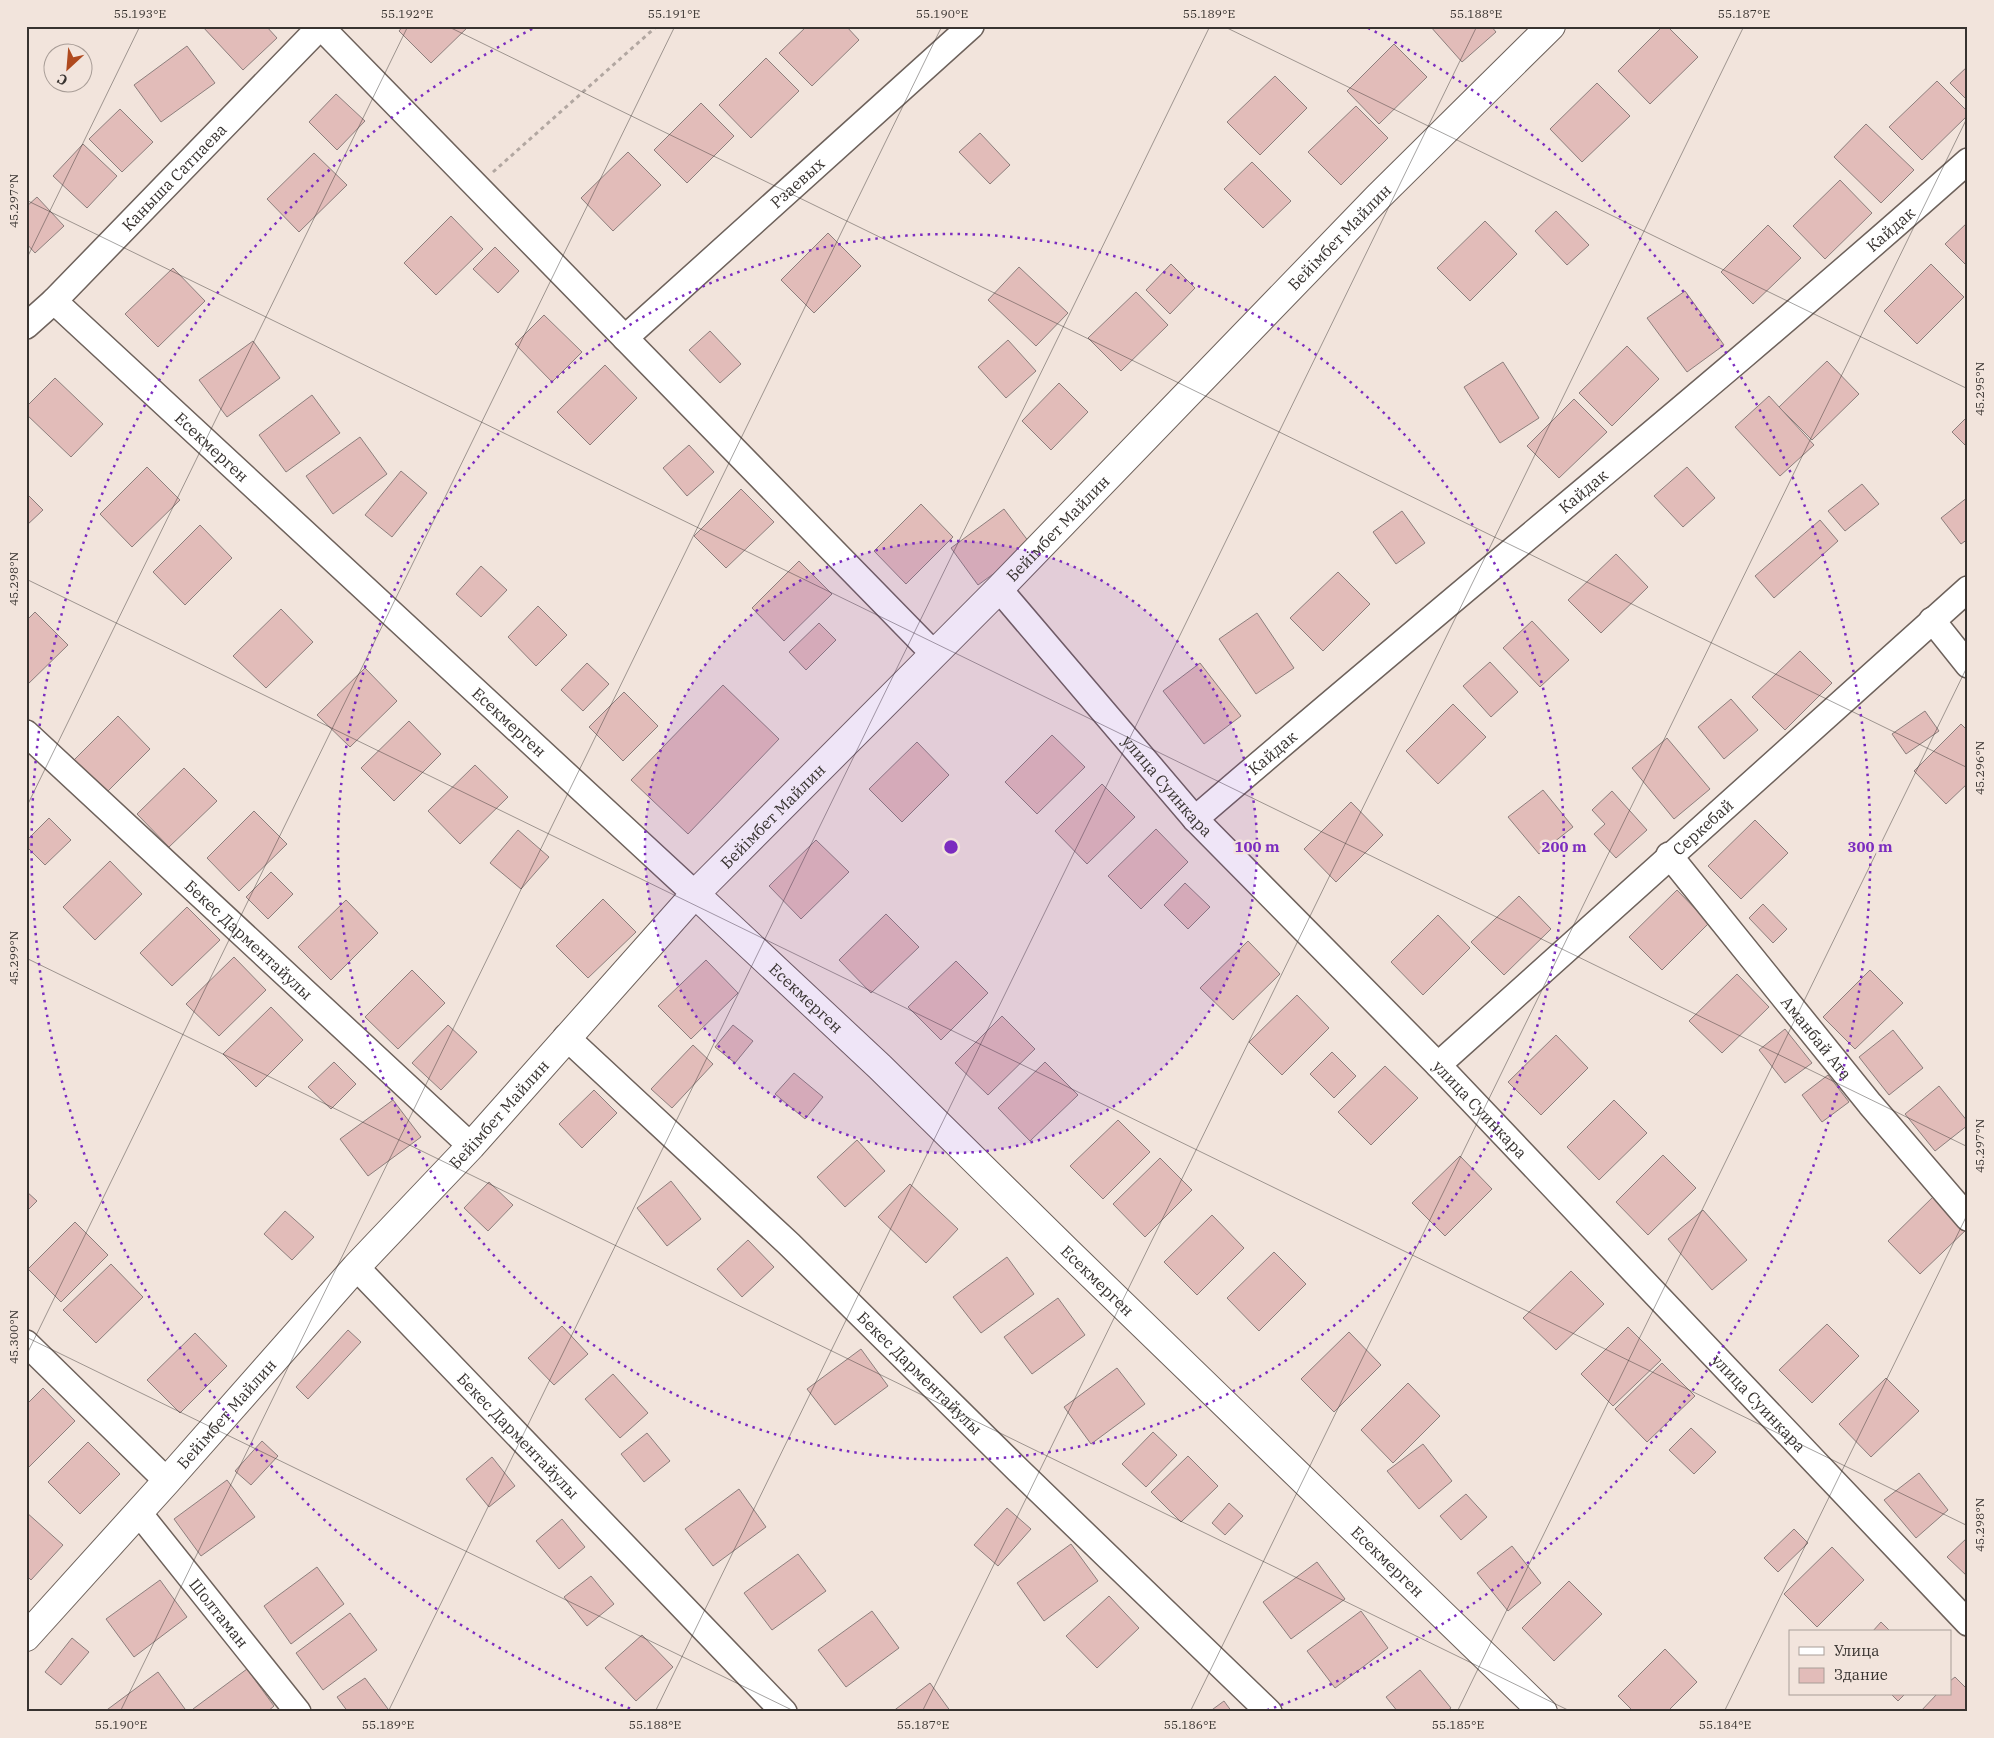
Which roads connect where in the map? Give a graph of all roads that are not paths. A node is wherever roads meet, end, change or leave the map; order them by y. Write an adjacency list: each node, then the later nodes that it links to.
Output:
1 (971, 26): 7 (street, Рзаевых)
2 (1551, 26): 8 (street, Бейімбет Майлин)
3 (320, 27): 5 (street, Каныша Сатпаева); 7 (street)
4 (1968, 161): 14 (street, Кайдак)
5 (54, 301): 6 (street, Каныша Сатпаева); 16 (street, Eсекмерген)
6 (26, 326)
7 (625, 338): 11 (street)
8 (999, 589): 11 (street, Бейімбет Майлин); 14 (street, улица Суинкара)
9 (1968, 589): 10 (street, Серкебай)
10 (1932, 620): 12 (street); 15 (street, Серкебай)
11 (934, 654): 16 (street, Бейімбет Майлин)
12 (1968, 665)
13 (26, 732): 19 (street, Бекес Дарментайулы)
14 (1195, 819): 18 (street, улица Суинкара)
15 (1669, 856): 18 (street, Серкебай); 20 (street, Аманбай Ата)
16 (695, 894): 17 (street, Бейімбет Майлин); 30 (street, Eсекмерген)
17 (566, 1037): 19 (street, Бейімбет Майлин); 29 (street, Бекес Дарментайулы)
18 (1438, 1065): 25 (street, улица Суинкара)
19 (471, 1146): 21 (street, Бейімбет Майлин)
20 (1968, 1218)
21 (356, 1267): 23 (street, Бейімбет Майлин); 28 (street, Бекес Дарментайулы)
22 (26, 1343): 23 (street)
23 (167, 1482): 24 (street, Бейімбет Майлин)
24 (139, 1513): 26 (street, Бейімбет Майлин); 27 (street, Шолтаман)
25 (1968, 1624)
26 (26, 1637)
27 (298, 1712)
28 (784, 1712)
29 (1269, 1712)
30 (1543, 1712)

